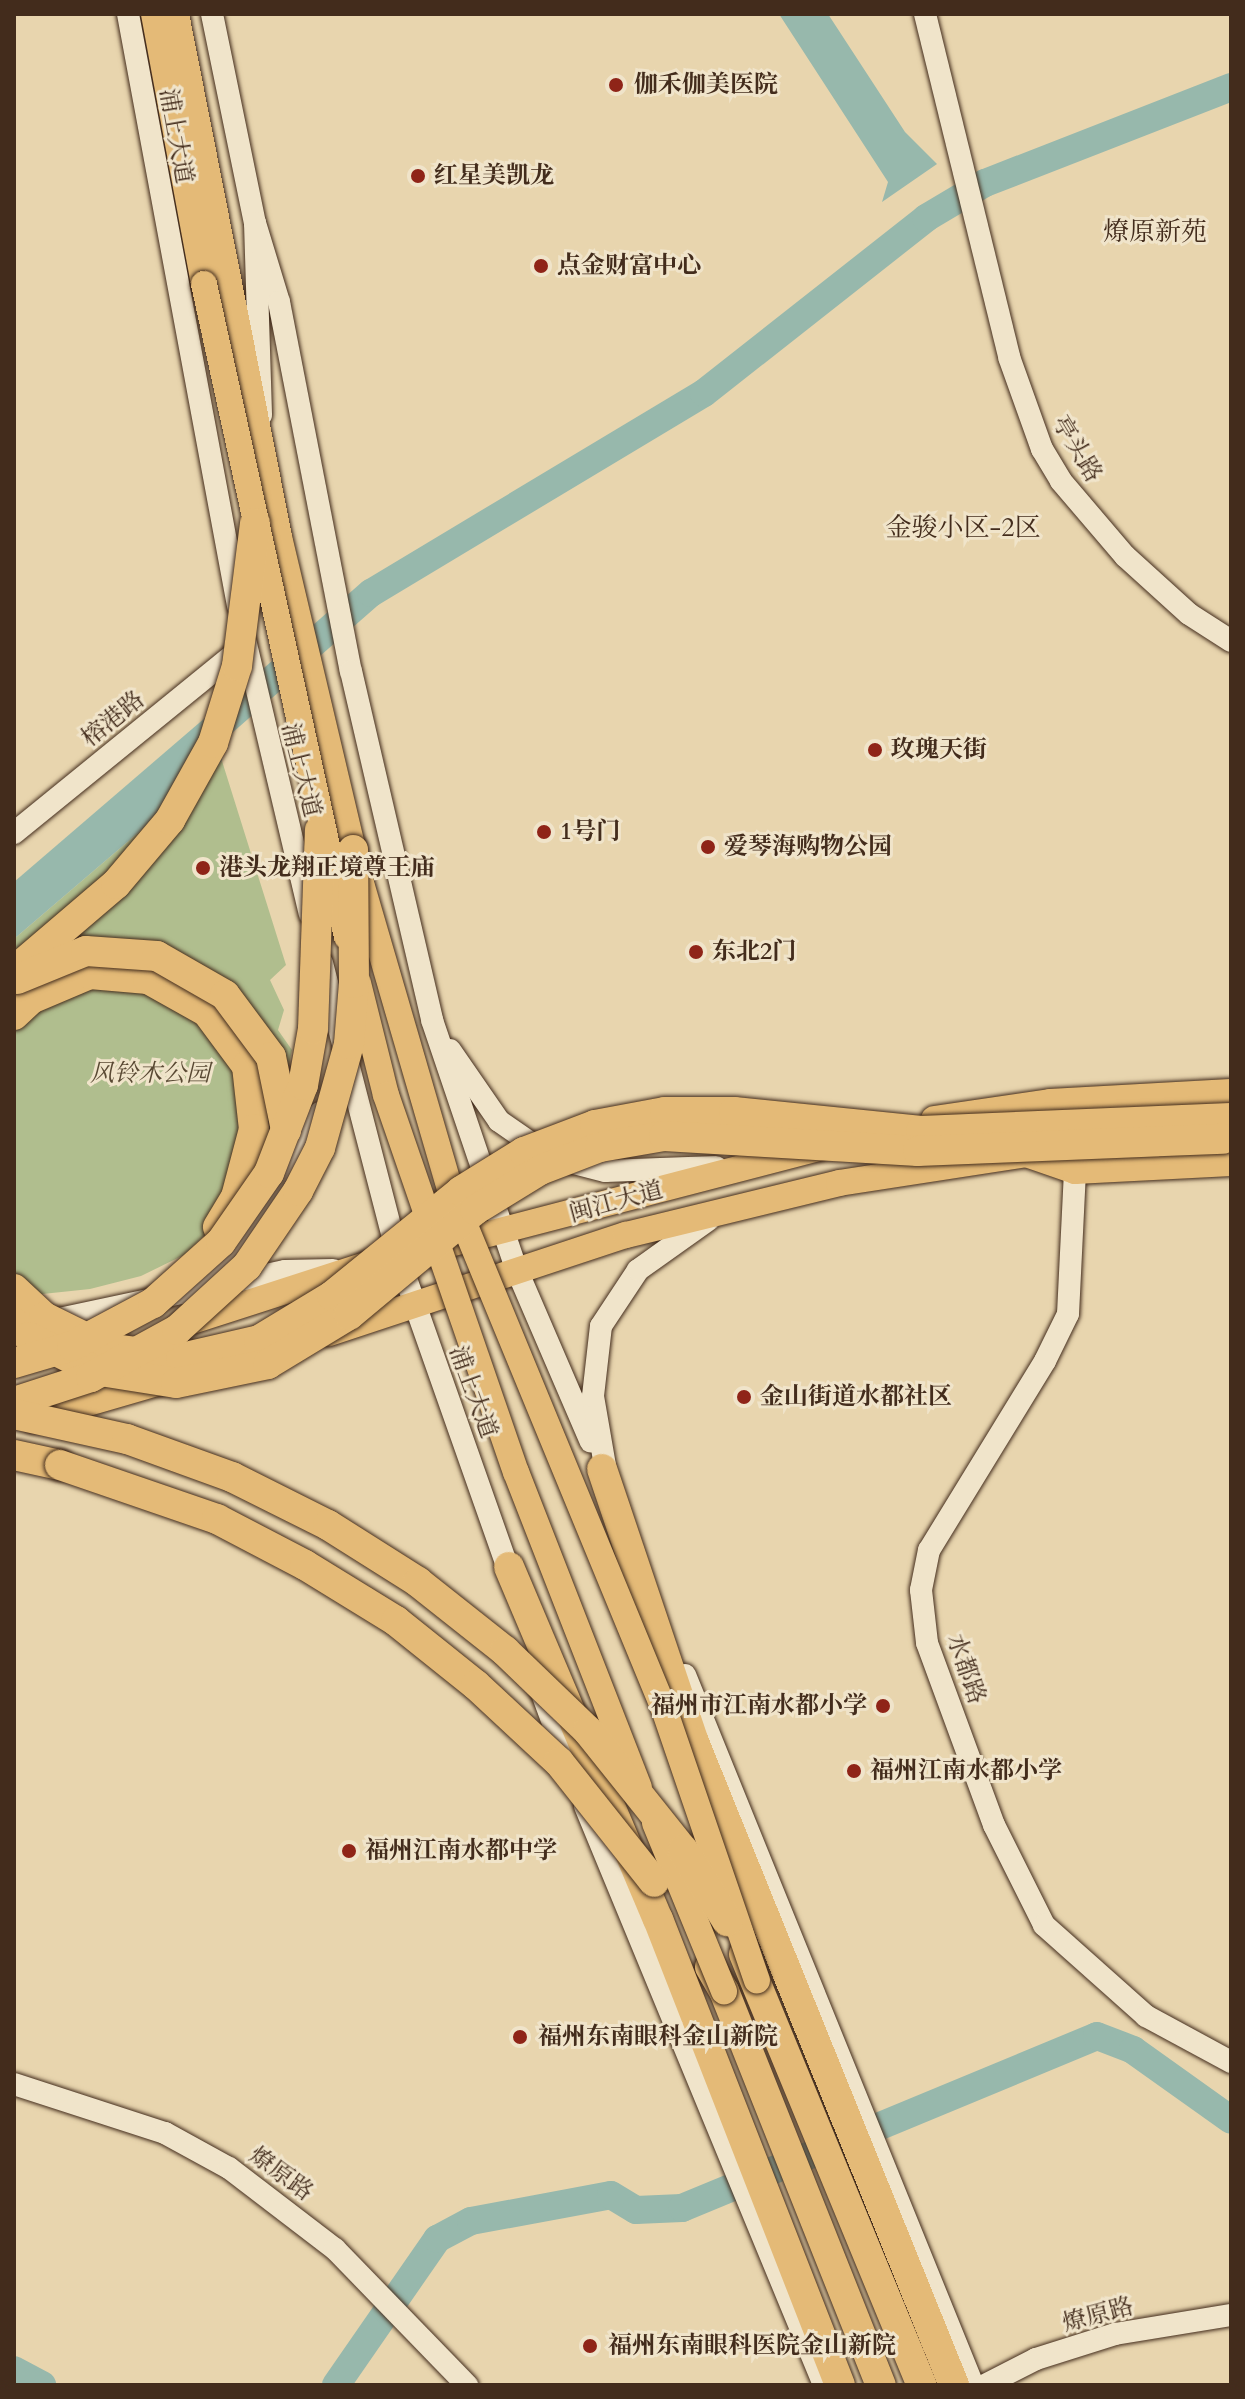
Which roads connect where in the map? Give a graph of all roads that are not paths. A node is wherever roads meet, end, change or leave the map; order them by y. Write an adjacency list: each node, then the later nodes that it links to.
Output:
1 (128, 14): 10 (main road, 浦上大道)
2 (154, 14): 8 (main road, bridge)
3 (176, 14): 7 (main road)
4 (212, 14): 6 (main road)
5 (925, 14): 9 (main road, 亭头路)
6 (255, 223): 7 (main road); 17 (main road)
7 (259, 440): 13 (main road)
8 (255, 523): 11 (main road, bridge); 14 (highway, bridge)
9 (1231, 641)
10 (248, 655): 12 (main road, 榕港路); 18 (main road, 浦上大道)
11 (320, 830): 30 (highway, bridge); 44 (main road, bridge)
12 (14, 833)
13 (353, 850): 27 (highway, bridge); 43 (main road, bridge)
14 (14, 971)
15 (14, 982): 27 (highway, bridge)
16 (14, 1015): 30 (highway, bridge)
17 (432, 1020): 22 (main road); 25 (main road)
18 (343, 1043): 26 (main road, 浦上大道); 30 (main road)
19 (1231, 1092): 22 (main road, 闽江大道)
20 (1231, 1118): 31 (highway, bridge)
21 (1230, 1157): 23 (main road, 闽江大道); 33 (highway, bridge)
22 (762, 1165): 25 (main road, 闽江大道)
23 (1075, 1171): 24 (main road, 闽江大道); 45 (main road, 水都路)
24 (730, 1207): 28 (main road, 闽江大道); 41 (main road)
25 (504, 1232): 26 (main road, 闽江大道); 28 (main road)
26 (398, 1256): 29 (main road, 闽江大道); 32 (main road, 浦上大道)
27 (247, 1266): 37 (highway, bridge)
28 (516, 1268): 32 (main road, 闽江大道); 41 (main road)
29 (342, 1270): 30 (main road); 36 (main road, 闽江大道)
30 (180, 1286): 34 (main road); 35 (highway, bridge)
31 (14, 1289)
32 (415, 1308): 39 (main road, 闽江大道); 42 (main road, 浦上大道)
33 (14, 1323)
34 (14, 1329)
35 (14, 1363)
36 (14, 1374)
37 (14, 1402)
38 (14, 1414): 43 (highway, bridge)
39 (14, 1425)
40 (14, 1455): 44 (highway, bridge)
41 (602, 1469): 53 (highway); 54 (main road)
42 (509, 1567): 50 (main road, 浦上大道); 51 (highway)
43 (757, 1980): 48 (highway)
44 (724, 1991): 52 (highway)
45 (1231, 2062)
46 (14, 2084): 49 (main road, 燎原路)
47 (1231, 2315): 55 (main road, 燎原路)
48 (920, 2380)
49 (467, 2385)
50 (824, 2385)
51 (840, 2385)
52 (881, 2385)
53 (954, 2385)
54 (973, 2385)
55 (985, 2385)

